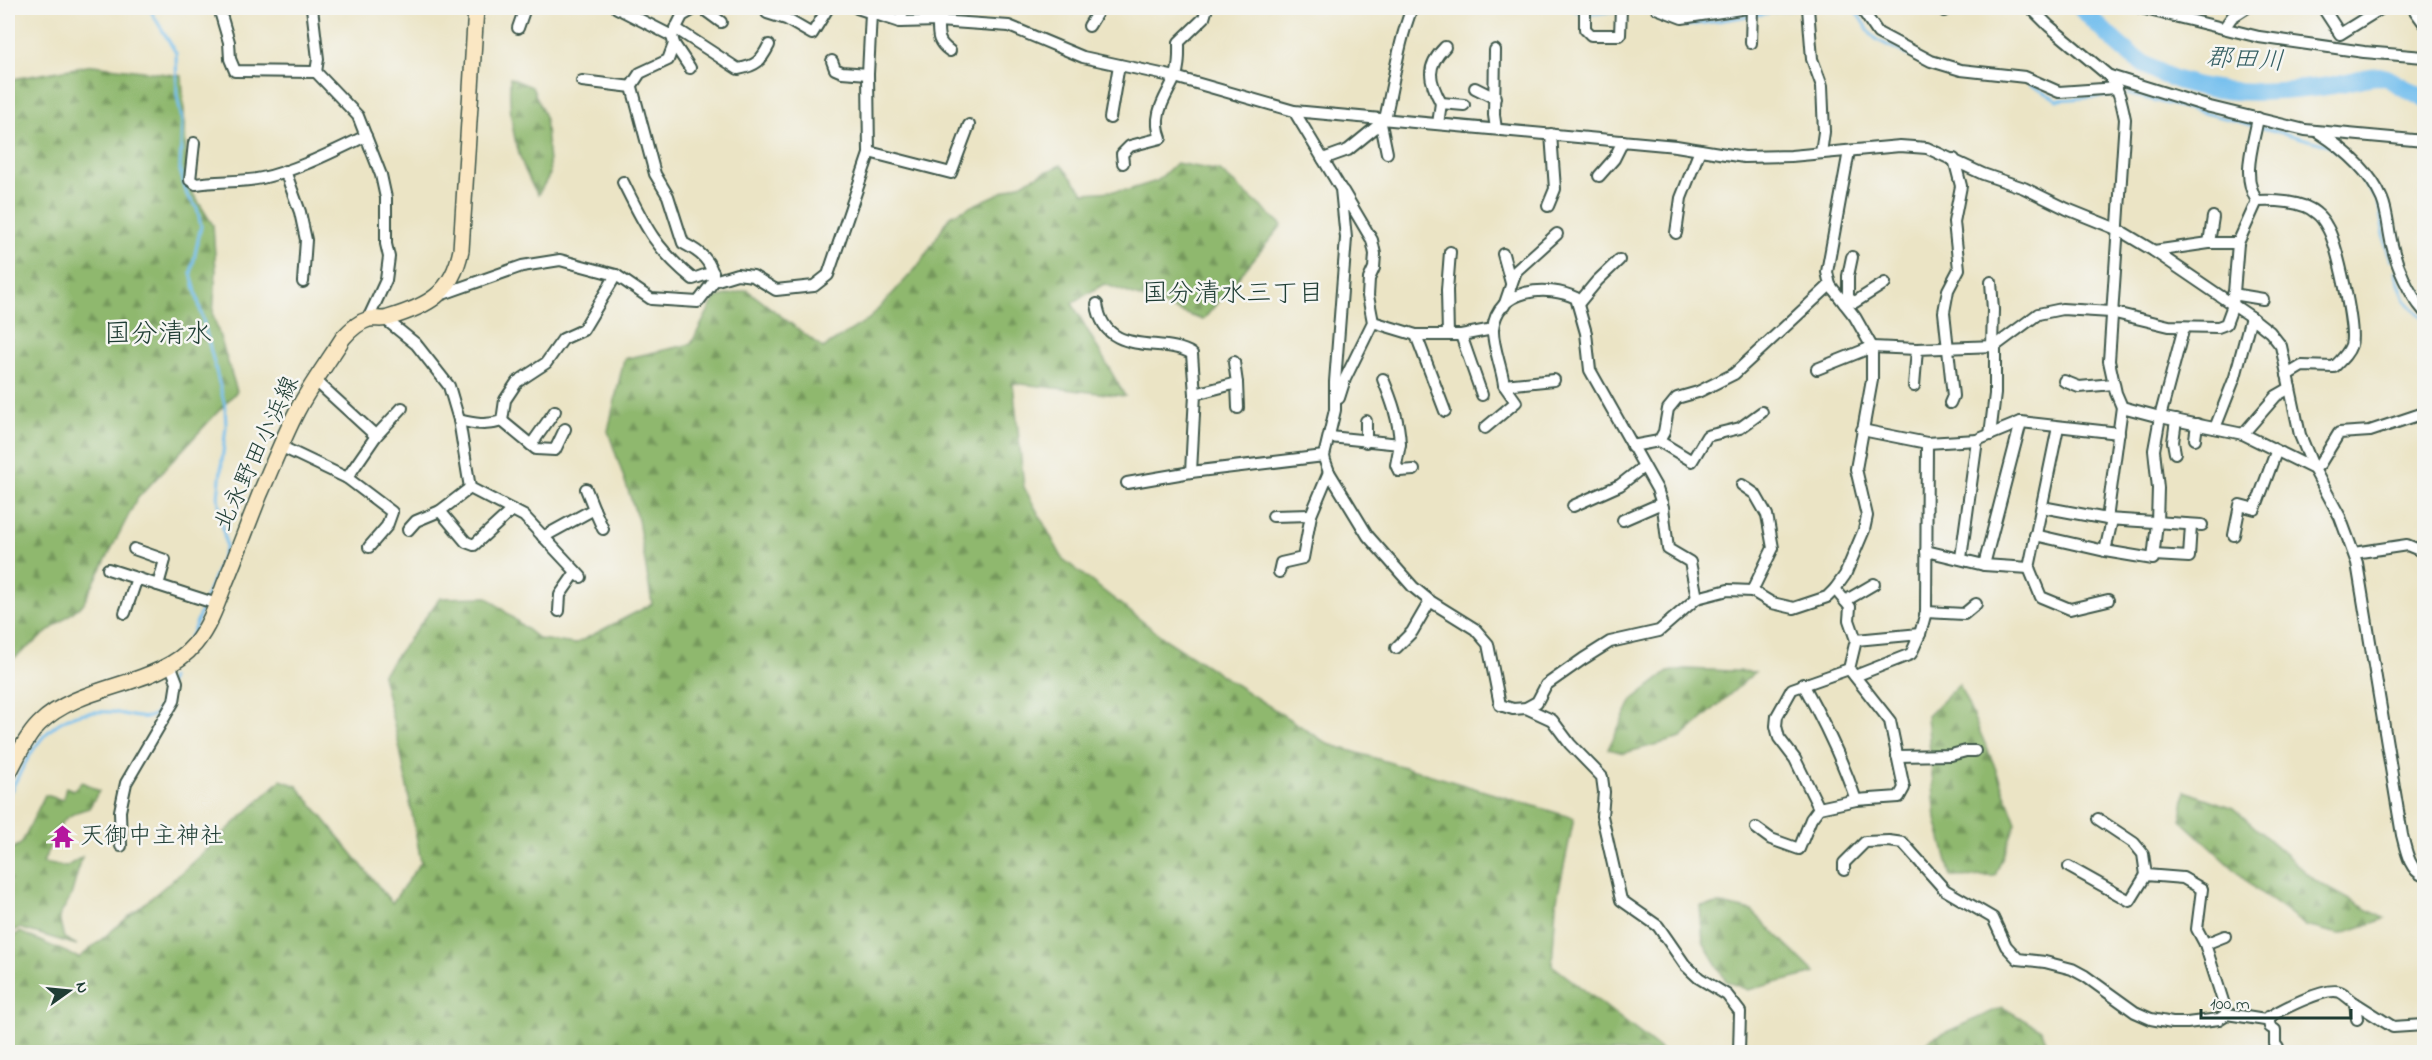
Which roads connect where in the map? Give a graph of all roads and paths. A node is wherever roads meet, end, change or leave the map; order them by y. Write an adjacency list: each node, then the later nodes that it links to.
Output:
1 (219, 8): 47 (street)
2 (312, 8): 47 (street)
3 (476, 8): 103 (main road)
4 (525, 8): 35 (street)
5 (616, 8): 37 (street)
6 (696, 8): 37 (street)
7 (702, 8): 31 (street)
8 (828, 8): 28 (street)
9 (857, 8): 25 (street)
10 (904, 8): 32 (street)
11 (1100, 8): 34 (street)
12 (1215, 8): 29 (street)
13 (1412, 8): 60 (street)
14 (1585, 8): 26 (street)
15 (1656, 8): 24 (street)
16 (1751, 8): 24 (street); 38 (street)
17 (1809, 8): 75 (street)
18 (1861, 8): 54 (street)
19 (2031, 8): 49 (street)
20 (2144, 8): 36 (street)
21 (2247, 8): 36 (street)
22 (2382, 8): 27 (street)
23 (2415, 8): 33 (street)
24 (1731, 9)
25 (873, 10): 32 (street); 48 (street)
26 (1622, 10)
27 (2325, 11)
28 (767, 13)
29 (1205, 13): 50 (street)
30 (938, 21): 32 (street); 42 (street); 45 (street)
31 (721, 22)
32 (900, 22)
33 (2424, 22)
34 (1089, 26)
35 (518, 28)
36 (2224, 28): 43 (street)
37 (674, 36): 39 (street); 46 (street); 52 (street)
38 (1751, 43)
39 (769, 45)
40 (1445, 47): 56 (street)
41 (1496, 50): 55 (street)
42 (950, 51)
43 (2424, 57)
44 (832, 62): 48 (street)
45 (1119, 65): 50 (street); 59 (street)
46 (690, 68)
47 (316, 72): 67 (street)
48 (868, 74): 73 (street)
49 (2109, 76): 54 (street); 61 (street)
50 (1176, 77): 58 (street); 78 (street)
51 (582, 81): 52 (street)
52 (632, 87): 97 (street)
53 (1475, 88): 55 (street)
54 (2117, 88): 86 (street)
55 (1495, 98): 64 (street)
56 (1441, 103): 57 (street); 62 (street)
57 (1464, 105)
58 (1294, 111): 60 (street); 76 (street)
59 (1110, 118)
60 (1382, 120): 62 (street); 74 (street); 76 (street)
61 (2257, 122): 65 (street); 83 (street)
62 (1438, 124): 64 (street)
63 (969, 126): 73 (street)
64 (1496, 129): 66 (street)
65 (2318, 131): 69 (street); 110 (street)
66 (1551, 134): 68 (street); 84 (street)
67 (366, 136): 79 (street); 113 (street)
68 (1623, 141): 71 (street); 80 (street)
69 (2424, 141)
70 (194, 143): 79 (street)
71 (1700, 150): 75 (street); 87 (street)
72 (1849, 151): 75 (street); 77 (street); 102 (street)
73 (869, 152): 97 (street)
74 (1387, 153)
75 (1821, 153)
76 (1323, 159): 82 (street)
77 (1954, 159): 86 (street); 123 (street)
78 (1123, 163)
79 (285, 171): 98 (street)
80 (1599, 176)
81 (623, 182): 97 (street)
82 (1341, 189): 115 (street); 143 (street)
83 (2257, 201): 90 (street); 127 (street)
84 (1548, 206)
85 (2213, 217): 89 (street)
86 (2119, 230): 91 (street); 111 (street)
87 (1676, 233)
88 (1557, 234): 100 (street)
89 (2209, 243): 90 (street); 91 (street)
90 (2238, 243): 105 (street)
91 (2154, 251): 105 (street)
92 (1449, 252): 119 (street)
93 (1503, 254): 100 (street)
94 (1852, 257): 106 (street)
95 (1619, 260): 108 (street)
96 (616, 275): 97 (street); 103 (street); 151 (street)
97 (714, 276)
98 (303, 282)
99 (1990, 282): 121 (street)
100 (1511, 283): 109 (street)
101 (1885, 283): 106 (street)
102 (1830, 285): 106 (street); 167 (street)
103 (440, 295): 114 (main road)
104 (2263, 298): 105 (street)
105 (2233, 299): 112 (street); 116 (street)
106 (1846, 301): 122 (street)
107 (1097, 304): 137 (street)
108 (1578, 304): 109 (street); 172 (street)
109 (1504, 306): 117 (street)
110 (2424, 311)
111 (2111, 312): 116 (street); 121 (street); 133 (street)
112 (2251, 317): 127 (street); 157 (street)
113 (368, 319): 114 (main road); 130 (main road, 北永野田小浜線)
114 (385, 319): 149 (street)
115 (1372, 322): 118 (street); 143 (street)
116 (2184, 327): 148 (street)
117 (1493, 329): 120 (street); 134 (street)
118 (1416, 335): 119 (street); 145 (street)
119 (1448, 335): 120 (street)
120 (1461, 335): 138 (street)
121 (1993, 346): 123 (street); 162 (street)
122 (1872, 347): 124 (street); 126 (street); 159 (street)
123 (1949, 348): 124 (street); 139 (street)
124 (1917, 349): 135 (street)
125 (1234, 362): 132 (street)
126 (1817, 369)
127 (2287, 375): 136 (street)
128 (1383, 379): 170 (street)
129 (1554, 380): 134 (street)
130 (316, 381): 163 (street); 173 (main road, 北永野田小浜線)
131 (2064, 381): 133 (street)
132 (1237, 383): 137 (street); 142 (street)
133 (2114, 384): 140 (street)
134 (1504, 385): 156 (street)
135 (1914, 386)
136 (2290, 388): 161 (street); 178 (street)
137 (1195, 394): 180 (street)
138 (1482, 395)
139 (1950, 403)
140 (2122, 407): 148 (street); 160 (street)
141 (402, 408): 163 (street)
142 (1238, 408)
143 (1335, 410): 164 (street)
144 (555, 411): 171 (street)
145 (1445, 411)
146 (1762, 412): 167 (street)
147 (2424, 413): 178 (street)
148 (2160, 417): 150 (street); 197 (street)
149 (459, 420): 151 (street); 185 (street)
150 (2176, 420): 154 (street); 175 (street)
151 (502, 421): 171 (street)
152 (1366, 421): 168 (street)
153 (2021, 422): 155 (street); 162 (street); 211 (street)
154 (2197, 424): 157 (street); 165 (street)
155 (2058, 427): 160 (street); 189 (street)
156 (1485, 428)
157 (2215, 428): 161 (street)
158 (565, 429): 171 (street)
159 (1862, 430): 169 (street); 218 (street)
160 (2119, 434): 196 (street)
161 (2243, 434): 174 (street)
162 (1990, 435): 166 (street)
163 (376, 436): 182 (street)
164 (1330, 437): 168 (street); 176 (street)
165 (2195, 439)
166 (1977, 440): 169 (street); 210 (street)
167 (1659, 441): 172 (street)
168 (1366, 442): 170 (street)
169 (1927, 443): 205 (street)
170 (1400, 444): 179 (street)
171 (531, 445)
172 (1632, 446): 177 (street)
173 (282, 447): 182 (street); 224 (main road, 北永野田小浜線)
174 (2276, 452): 178 (street); 201 (street)
175 (2175, 453)
176 (1324, 456): 180 (street); 181 (street)
177 (1643, 466): 187 (street); 188 (street)
178 (2314, 469): 208 (street)
179 (1414, 470)
180 (1191, 472): 183 (street)
181 (1329, 472): 193 (street); 223 (street)
182 (347, 478): 203 (street)
183 (1127, 483)
184 (1742, 485): 219 (street)
185 (470, 488): 191 (street); 192 (street)
186 (586, 489): 190 (street)
187 (1662, 503): 195 (street); 220 (street)
188 (1573, 506)
189 (2042, 507): 196 (street); 200 (street)
190 (594, 509): 198 (street); 202 (street)
191 (512, 510): 192 (street); 202 (street)
192 (440, 511): 199 (street)
193 (1311, 515): 194 (street); 214 (street)
194 (1273, 516)
195 (1623, 520)
196 (2110, 520): 197 (street); 206 (street)
197 (2157, 523): 209 (street); 209 (street)
198 (603, 528)
199 (408, 530)
200 (2035, 535): 206 (street); 212 (street)
201 (2234, 536)
202 (543, 537): 226 (street)
203 (369, 547)
204 (134, 549): 217 (street)
205 (1926, 551): 210 (street); 227 (street)
206 (2105, 551): 209 (street)
207 (2424, 552): 208 (street)
208 (2354, 553): 247 (street)
209 (2154, 555)
210 (1960, 558): 211 (street)
211 (1984, 565): 212 (street)
212 (2029, 568): 221 (street)
213 (108, 569): 215 (street)
214 (1278, 572)
215 (137, 578): 217 (street); 228 (street)
216 (1874, 584): 222 (street)
217 (158, 585): 224 (street)
218 (1835, 589): 219 (street); 222 (street)
219 (1752, 591): 220 (street)
220 (1697, 598): 235 (street)
221 (2108, 600)
222 (1845, 601): 230 (street)
223 (1430, 602): 231 (street); 235 (street)
224 (214, 603): 232 (main road, 北永野田小浜線)
225 (1976, 604): 227 (street)
226 (559, 611)
227 (1926, 612): 229 (street)
228 (125, 613)
229 (1920, 634): 230 (street); 233 (street)
230 (1856, 640): 233 (street)
231 (1396, 648)
232 (170, 664): 238 (main road, 北永野田小浜線); 243 (street)
233 (1852, 673): 234 (street); 237 (street)
234 (1803, 684): 239 (street); 240 (street)
235 (1526, 708): 256 (street)
236 (1976, 751): 237 (street)
237 (1897, 756): 239 (street)
238 (8, 774)
239 (1856, 800): 240 (street)
240 (1819, 808): 242 (street)
241 (2098, 819): 246 (street)
242 (1756, 828)
243 (121, 846)
244 (2069, 867): 246 (street)
245 (1844, 870): 251 (street)
246 (2146, 875): 249 (street)
247 (2424, 876)
248 (2225, 936): 249 (street)
249 (2205, 944): 251 (street)
250 (2355, 1003): 252 (street); 253 (street); 254 (street)
251 (2227, 1014): 252 (street)
252 (2268, 1017): 255 (street)
253 (2357, 1019)
254 (2424, 1025)
255 (2278, 1048)
256 (1739, 1053)

